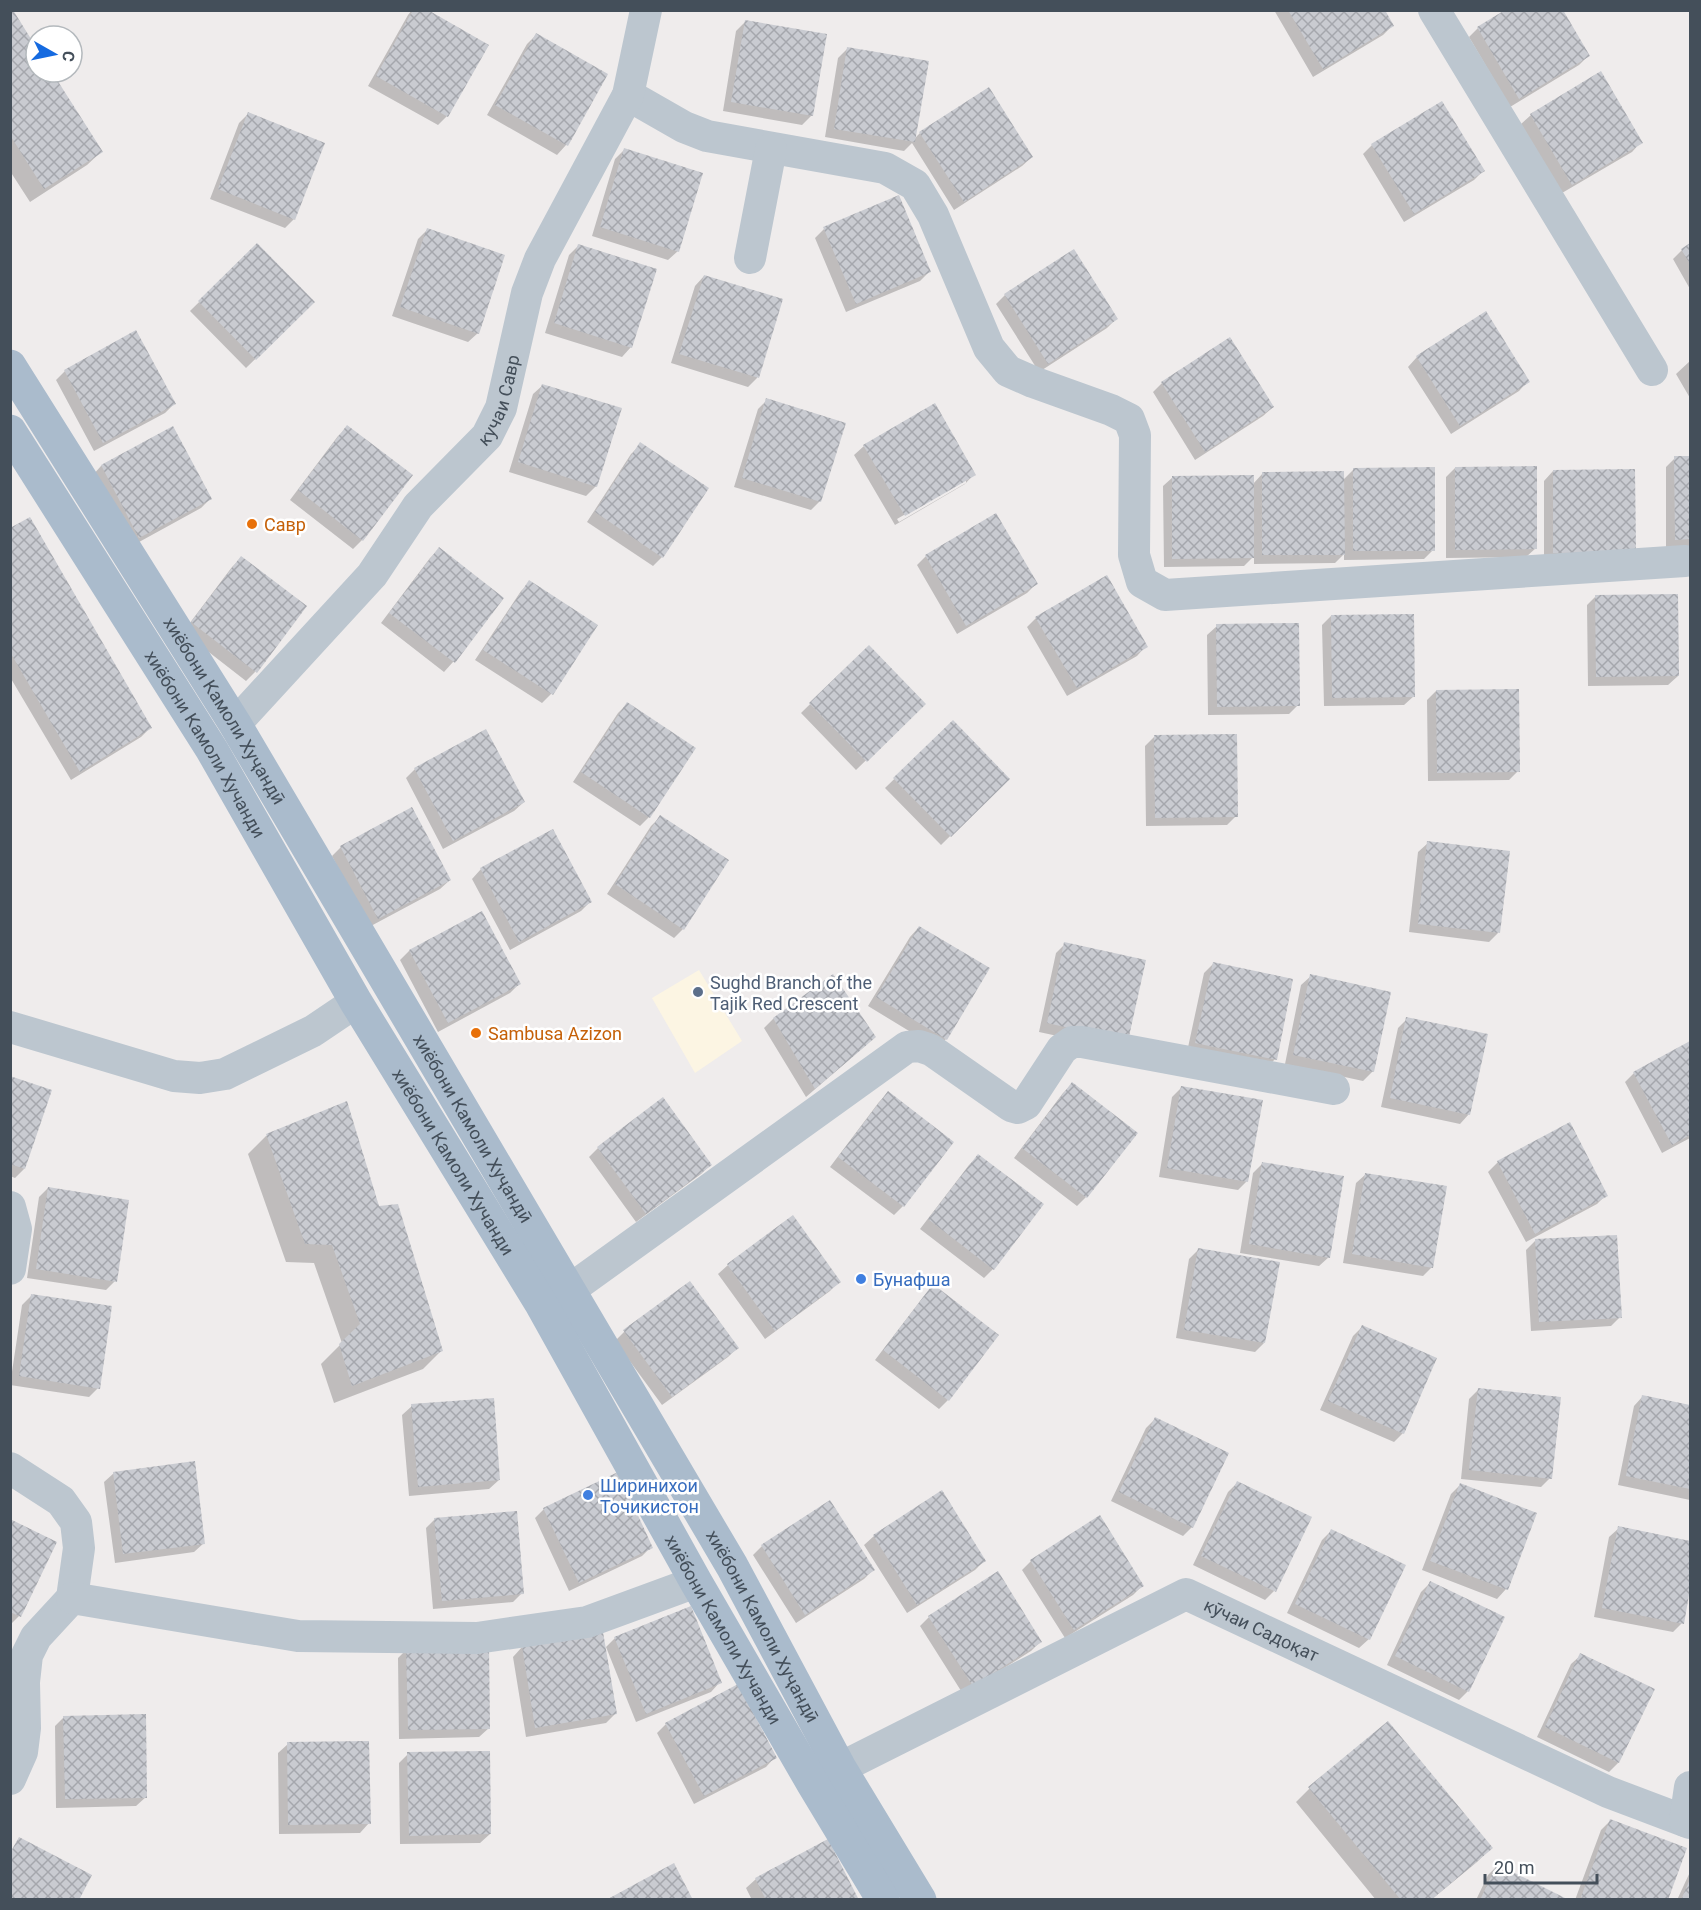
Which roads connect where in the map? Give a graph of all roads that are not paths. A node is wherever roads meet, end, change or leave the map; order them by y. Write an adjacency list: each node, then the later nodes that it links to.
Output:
1 (646, 10): 3 (street, кучаи Савр)
2 (1434, 10): 7 (street)
3 (628, 95): 4 (street); 10 (street, кучаи Савр)
4 (771, 149): 5 (street); 9 (street)
5 (750, 258)
6 (10, 366): 10 (main road, хиёбони Камоли Хуҷандӣ)
7 (1652, 370)
8 (10, 431): 11 (main road, хиёбони Камоли Хучанди)
9 (1685, 561)
10 (235, 724): 16 (main road, хиёбони Камоли Хуҷандӣ)
11 (356, 1002): 12 (street); 18 (main road, хиёбони Камоли Хучанди)
12 (10, 1027)
13 (1334, 1089): 16 (street)
14 (10, 1207): 15 (street)
15 (10, 1269)
16 (568, 1291): 20 (main road, хиёбони Камоли Хуҷандӣ)
17 (10, 1468): 19 (street)
18 (696, 1582): 19 (street); 24 (main road, хиёбони Камоли Хучанди)
19 (72, 1598): 21 (street)
20 (840, 1768): 23 (street, кӯчаи Садоқат); 25 (main road, хиёбони Камоли Хуҷандӣ)
21 (10, 1779)
22 (1690, 1787): 23 (street)
23 (1688, 1822)
24 (883, 1899)
25 (920, 1899)

